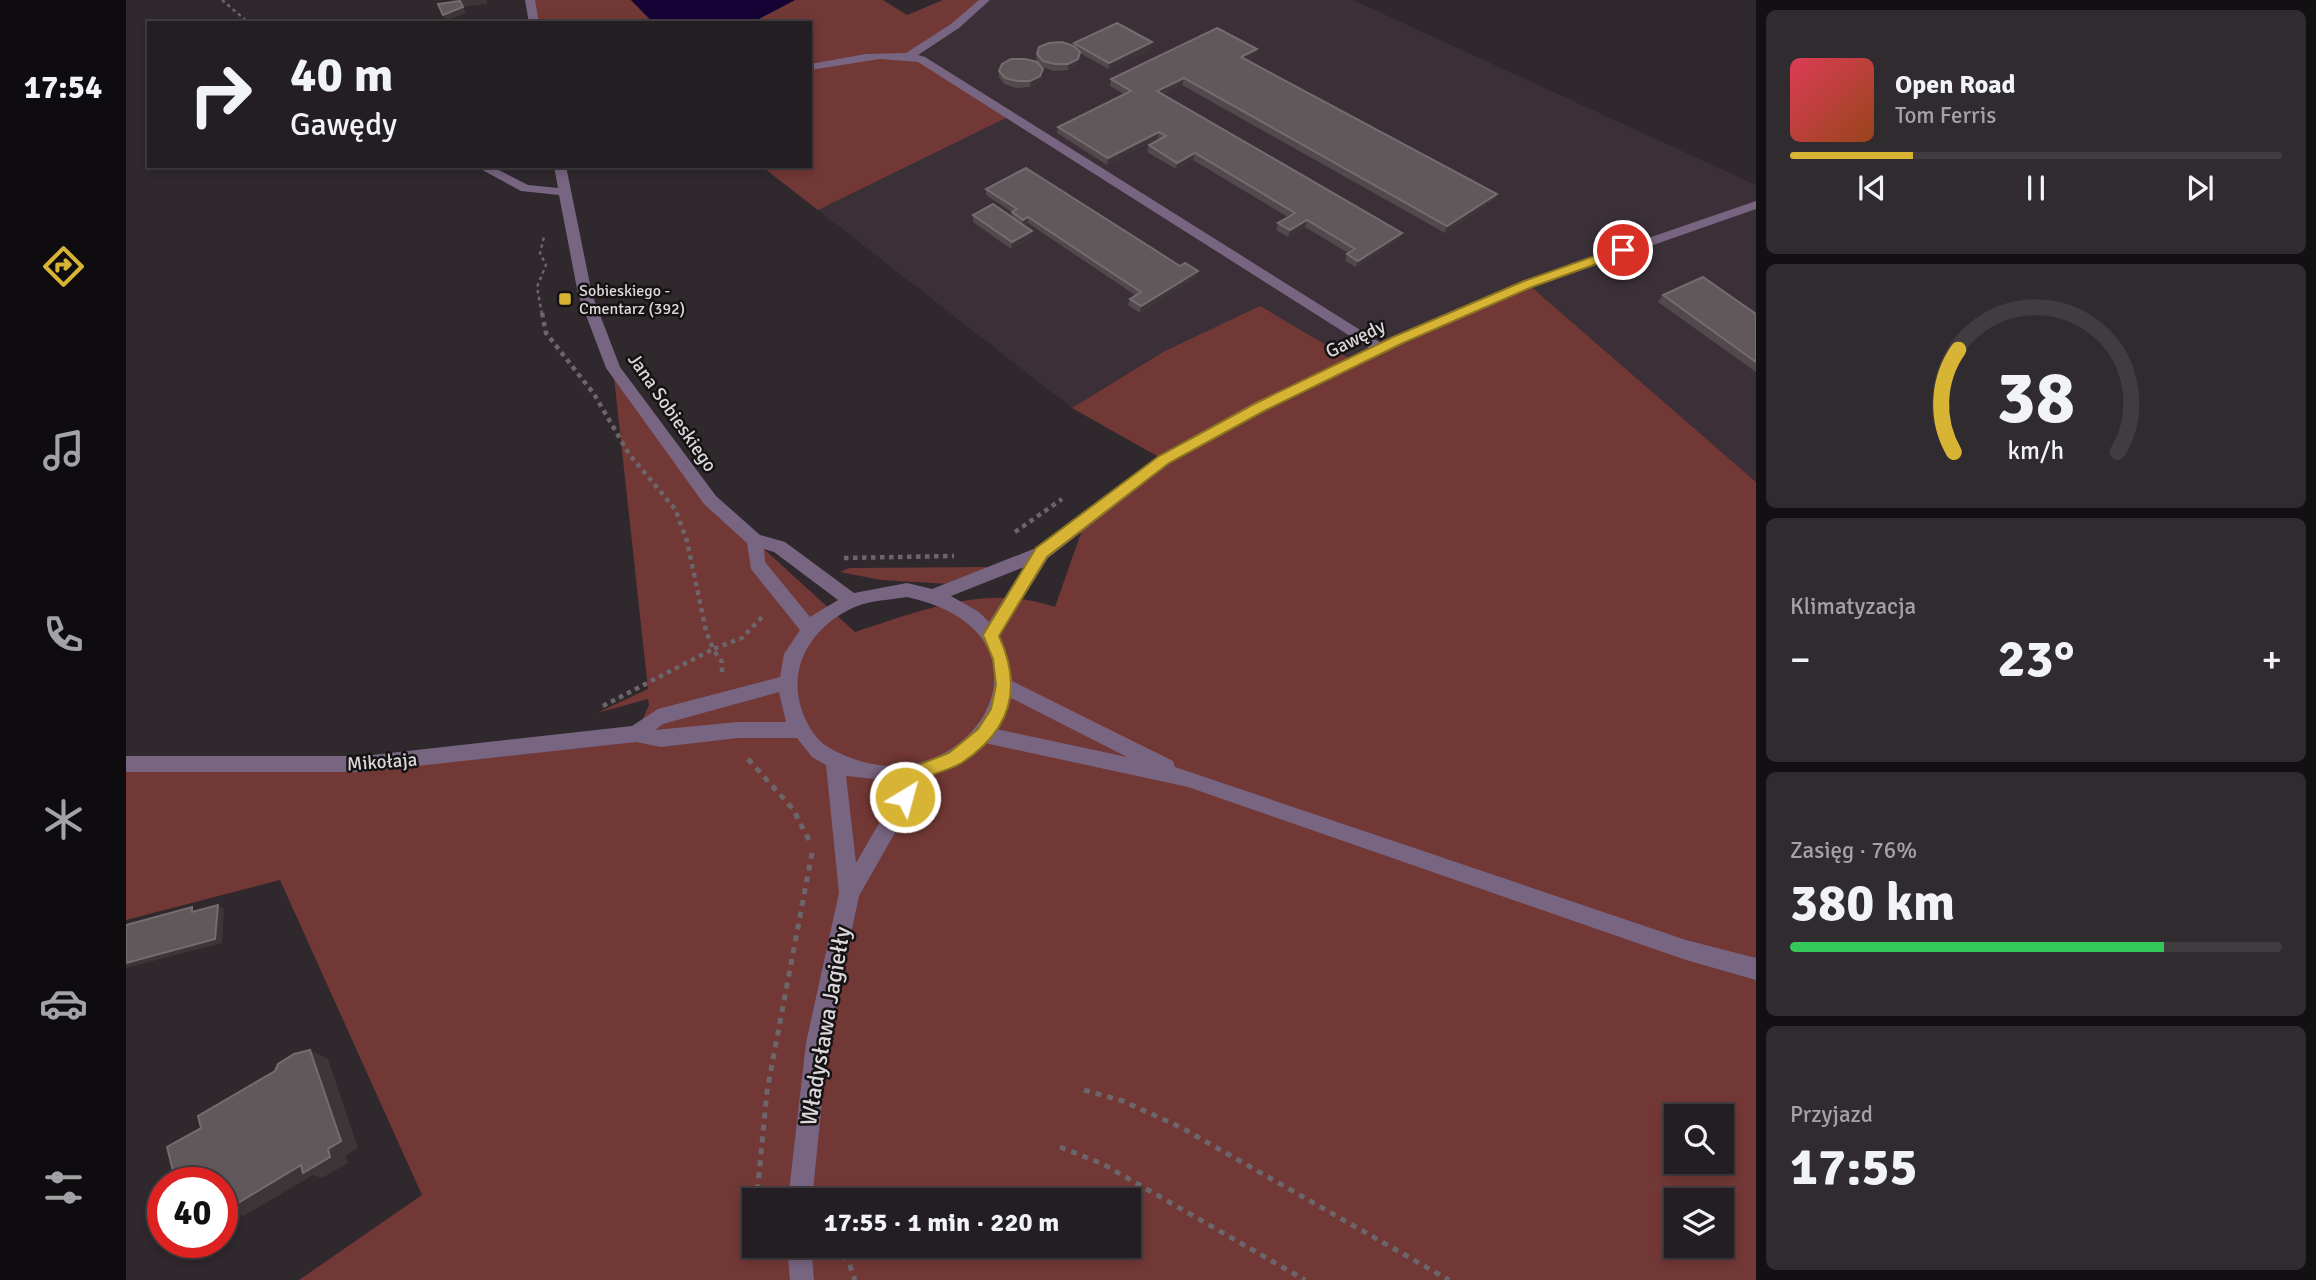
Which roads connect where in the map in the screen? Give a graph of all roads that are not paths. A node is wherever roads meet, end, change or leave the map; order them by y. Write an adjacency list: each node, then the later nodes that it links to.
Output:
1 (530, 0): 3 (street)
2 (985, 0): 4 (street)
3 (534, 21)
4 (909, 56): 5 (street); 10 (street)
5 (812, 68)
6 (485, 168): 8 (street)
7 (560, 168): 8 (street, Jana Sobieskiego)
8 (565, 192): 11 (street, Jana Sobieskiego)
9 (1756, 205): 10 (street, Gawędy)
10 (1382, 350): 12 (street, Gawędy)
11 (755, 540): 14 (street, Jana Sobieskiego); 15 (street)
12 (1042, 553): 13 (street, Gawędy); 16 (street, Gawędy)
13 (935, 595): 14 (street); 16 (street)
14 (850, 599): 15 (street)
15 (808, 627): 17 (street)
16 (990, 635): 18 (street)
17 (785, 683): 19 (street); 20 (street, Mikołaja)
18 (1004, 685): 21 (street); 25 (street)
19 (799, 730): 20 (street, Mikołaja); 22 (street)
20 (636, 734): 23 (street, Mikołaja)
21 (984, 735): 24 (street); 25 (street)
22 (835, 761): 24 (street); 26 (street, Władysława Jagiełły)
23 (126, 764)
24 (919, 773): 26 (street, Władysława Jagiełły)
25 (1188, 778): 27 (street)
26 (849, 893): 28 (street, Władysława Jagiełły)
27 (1756, 969)
28 (801, 1188)
29 (800, 1258): 30 (street)
30 (802, 1280)

